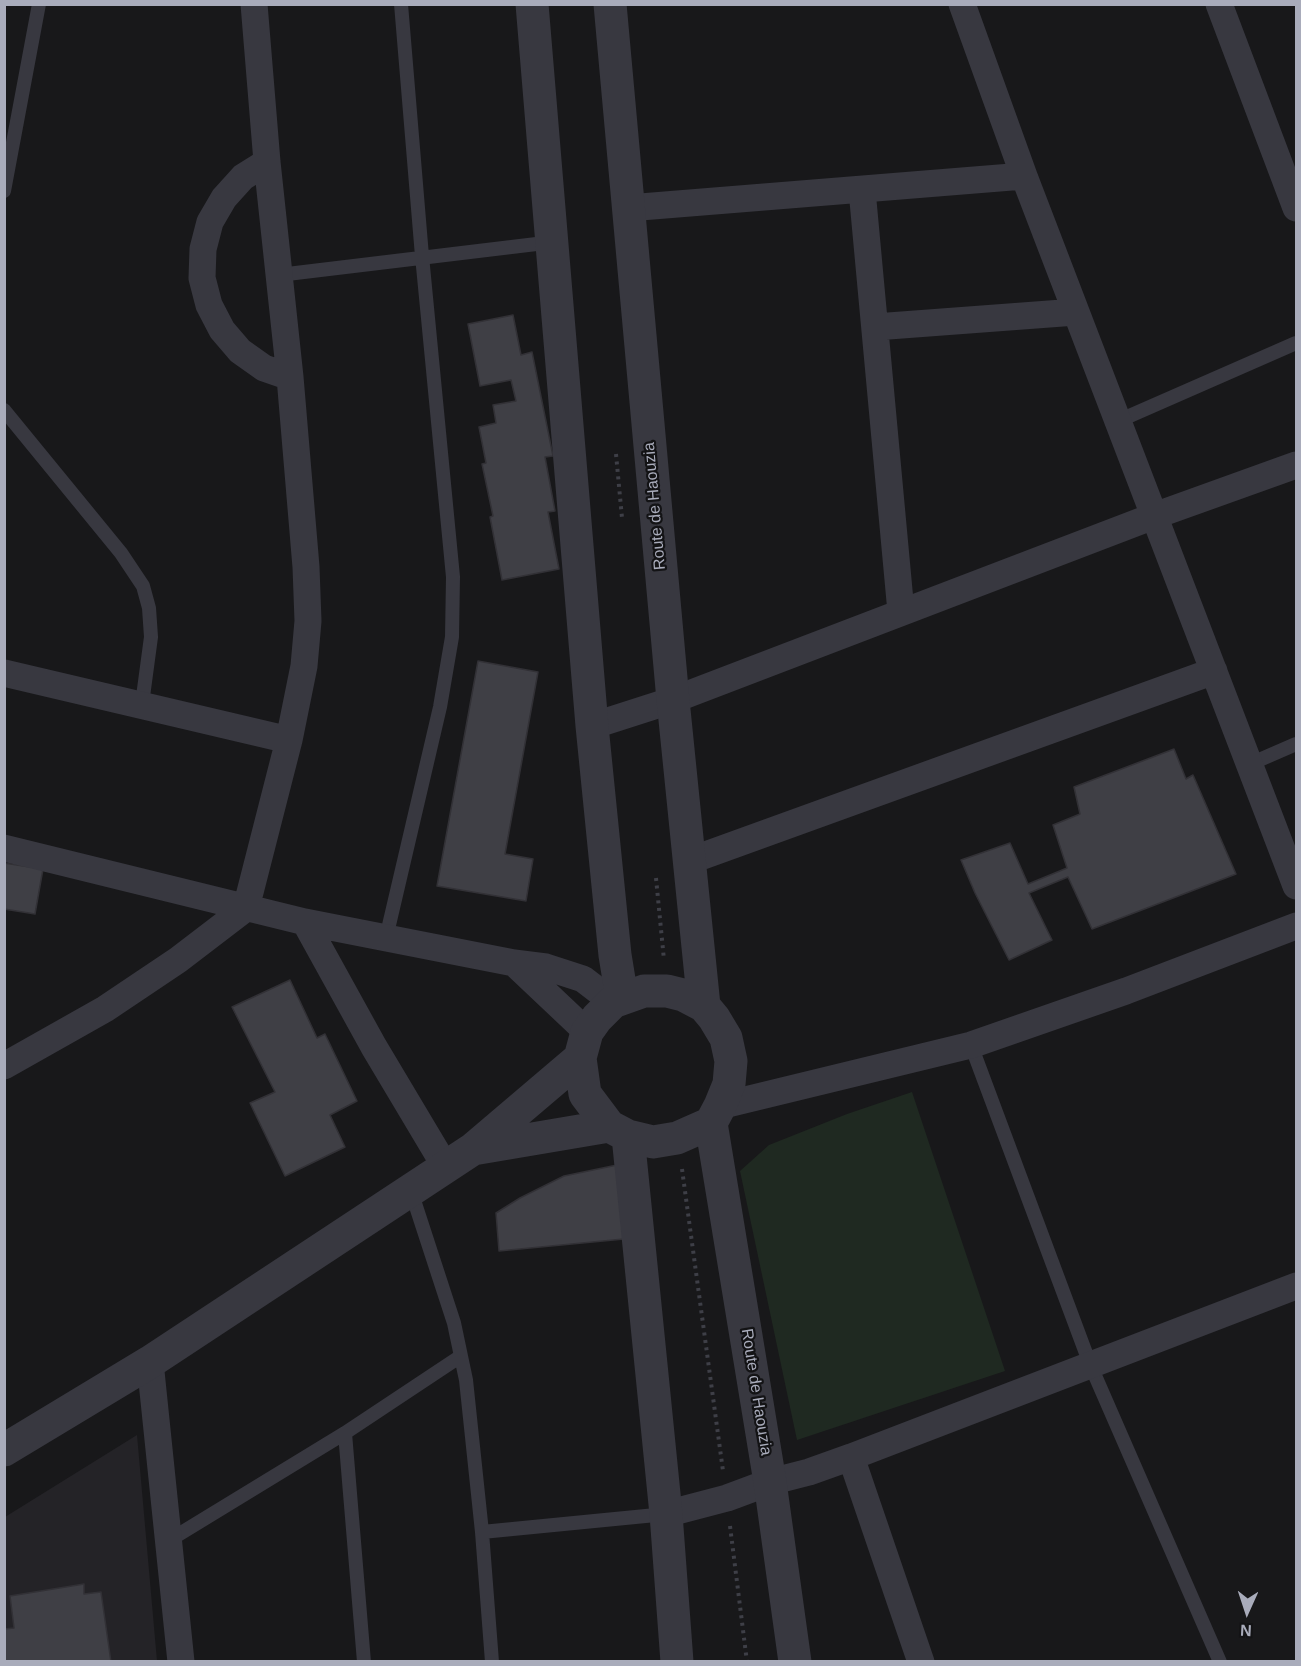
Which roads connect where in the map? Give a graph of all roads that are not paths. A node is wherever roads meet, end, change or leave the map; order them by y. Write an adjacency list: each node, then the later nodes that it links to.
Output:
1 (39, 4): 11 (lane)
2 (254, 4): 8 (street)
3 (401, 4): 15 (lane)
4 (532, 4): 14 (street)
5 (610, 4): 12 (street, Route de Haouzia)
6 (962, 4): 9 (street)
7 (1219, 4): 13 (street)
8 (267, 162): 16 (street); 20 (street)
9 (1024, 176): 10 (street); 17 (street)
10 (862, 190): 12 (street); 18 (street)
11 (4, 191)
12 (628, 208): 28 (street, Route de Haouzia)
13 (1296, 208)
14 (553, 242): 15 (lane); 30 (street)
15 (422, 256): 16 (lane); 40 (lane)
16 (279, 275): 20 (street)
17 (1076, 312): 18 (street); 22 (street)
18 (875, 327): 25 (street)
19 (1296, 344): 22 (lane)
20 (290, 377): 31 (street)
21 (4, 410): 29 (lane)
22 (1118, 422): 24 (street)
23 (1296, 465): 24 (street)
24 (1154, 516): 25 (street); 26 (street)
25 (901, 612): 28 (street)
26 (1214, 671): 33 (street); 35 (street)
27 (4, 673): 29 (street)
28 (673, 700): 30 (street); 35 (street, Route de Haouzia)
29 (142, 704): 31 (street)
30 (592, 726): 42 (street)
31 (289, 740): 37 (street)
32 (1296, 744): 33 (lane)
33 (1250, 764): 36 (street)
34 (4, 848): 37 (street)
35 (689, 861): 43 (street, Route de Haouzia)
36 (1296, 886)
37 (246, 908): 38 (street); 46 (street)
38 (305, 922): 40 (street); 50 (street)
39 (1296, 926): 45 (street)
40 (386, 938): 41 (street)
41 (513, 963): 42 (street); 44 (street)
42 (617, 1000): 43 (street); 44 (street)
43 (704, 1006): 47 (street)
44 (584, 1045): 48 (street); 49 (street)
45 (971, 1045): 47 (street); 55 (lane)
46 (4, 1066)
47 (715, 1115): 48 (street); 59 (street, Route de Haouzia)
48 (619, 1131): 49 (street); 60 (street)
49 (473, 1149): 50 (street)
50 (445, 1166): 51 (street)
51 (411, 1191): 53 (lane); 54 (street)
52 (1296, 1286): 55 (street)
53 (461, 1356): 56 (lane); 61 (lane)
54 (150, 1362): 57 (street); 62 (street)
55 (1090, 1364): 58 (street); 69 (lane)
56 (345, 1433): 62 (lane); 64 (lane)
57 (4, 1450)
58 (851, 1457): 59 (street); 68 (street)
59 (770, 1482): 60 (street); 67 (street, Route de Haouzia)
60 (666, 1514): 61 (lane); 66 (street)
61 (482, 1532): 65 (lane)
62 (168, 1541): 63 (street)
63 (181, 1662)
64 (364, 1662)
65 (492, 1662)
66 (677, 1662)
67 (795, 1662)
68 (921, 1662)
69 (1220, 1662)

